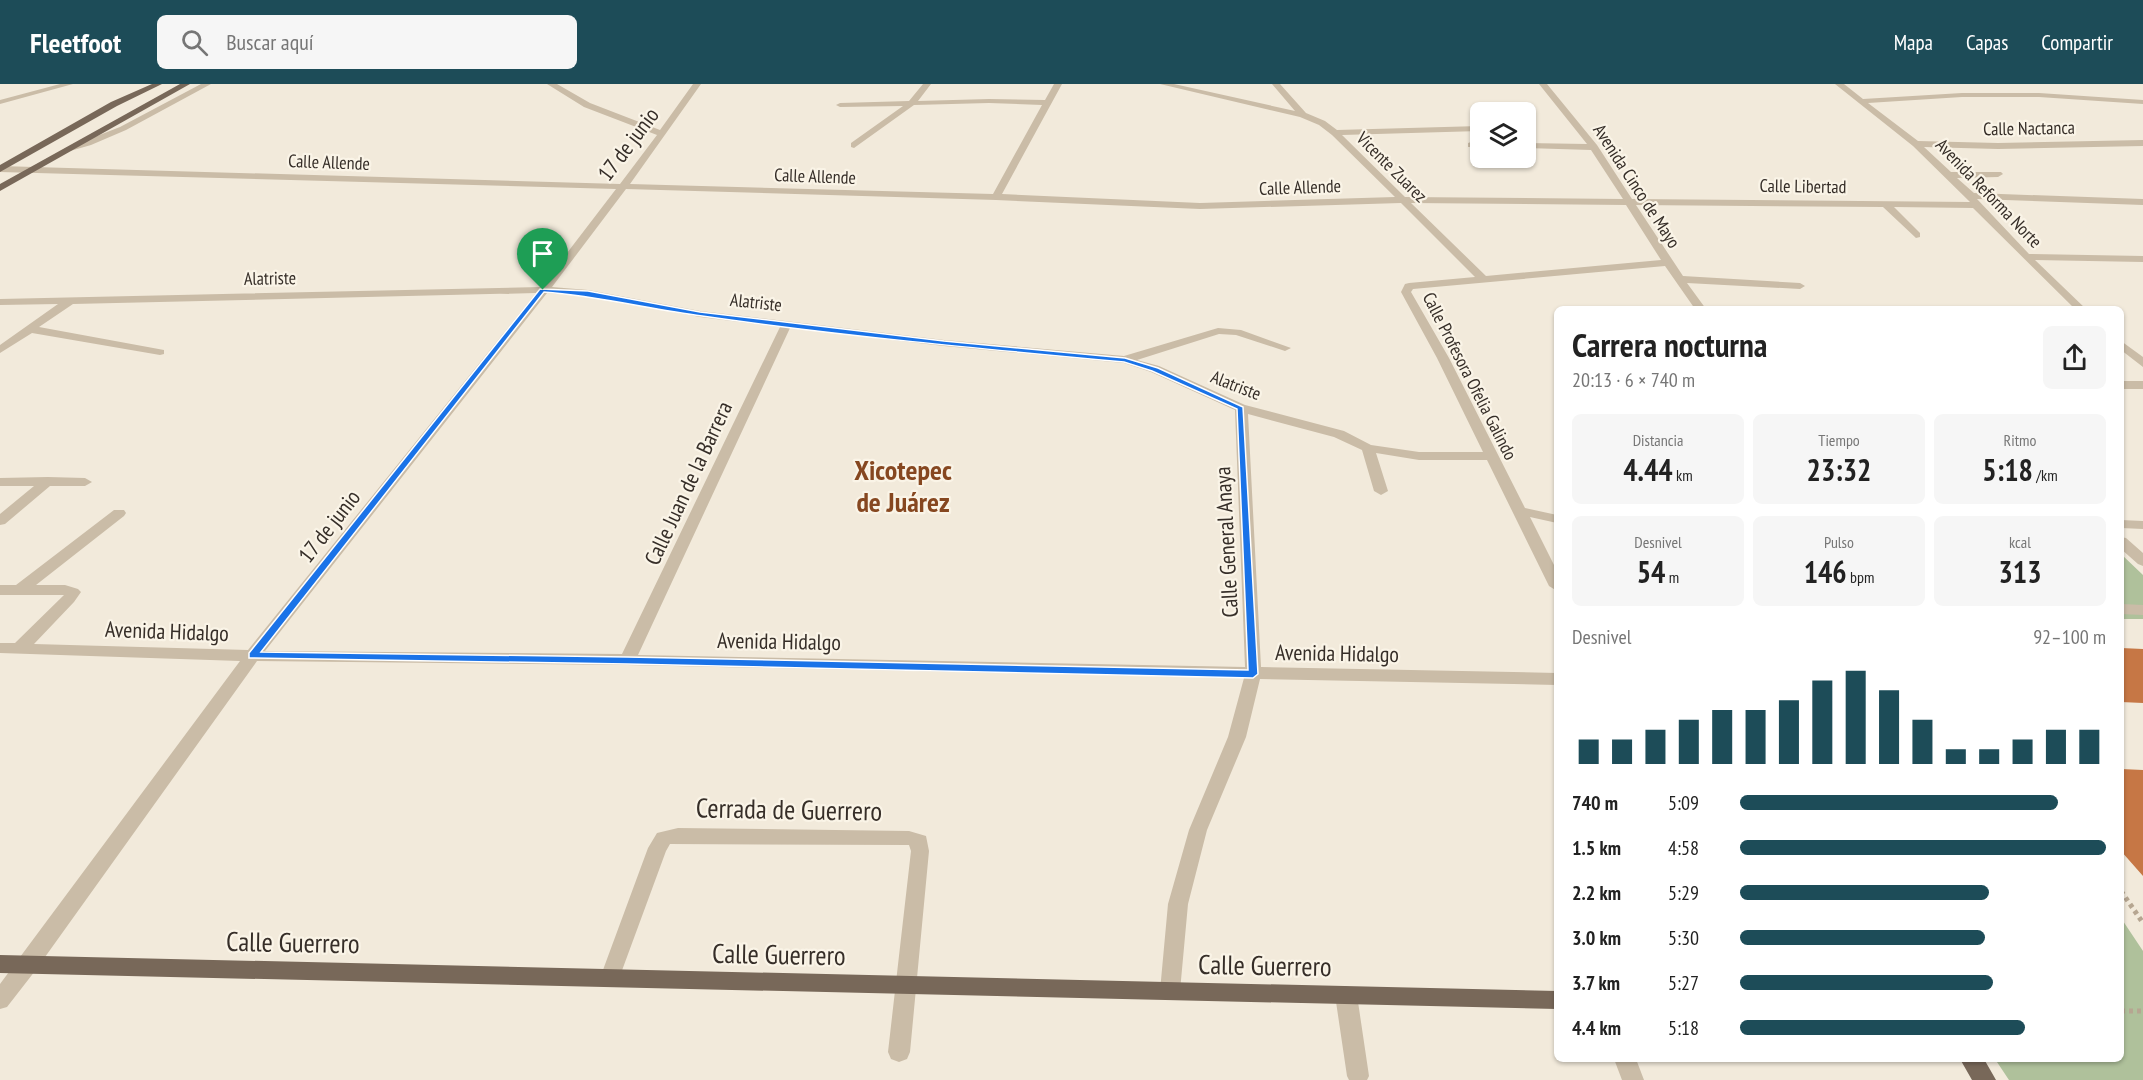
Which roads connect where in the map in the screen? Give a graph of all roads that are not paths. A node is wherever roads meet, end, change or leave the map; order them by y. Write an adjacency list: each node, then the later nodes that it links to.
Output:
1 (69, 84): 14 (street)
2 (158, 84): 29 (main road)
3 (186, 84): 28 (main road)
4 (207, 84): 28 (street)
5 (551, 84): 22 (street)
6 (697, 84): 22 (street, 17 de junio)
7 (927, 84): 17 (street)
8 (1058, 84): 16 (street)
9 (1164, 84): 19 (street)
10 (1276, 84): 19 (street, Vicente Zuarez)
11 (1543, 84): 27 (street, Avenida Cinco de Mayo)
12 (1839, 84): 13 (street, Avenida Reforma Norte)
13 (1863, 101): 15 (street); 24 (street, Avenida Reforma Norte)
14 (0, 102)
15 (2143, 102)
16 (1049, 103): 17 (street); 35 (street)
17 (911, 104): 18 (street); 25 (street)
18 (840, 105)
19 (1303, 115): 21 (street, Vicente Zuarez)
20 (1470, 128): 21 (street)
21 (1335, 133): 36 (street, Vicente Zuarez)
22 (662, 134): 33 (street, 17 de junio)
23 (2143, 142): 24 (street, Calle Nactanca)
24 (1916, 144): 32 (street, Avenida Reforma Norte)
25 (854, 145)
26 (1536, 146): 27 (street)
27 (1594, 147): 37 (street, Avenida Cinco de Mayo)
28 (70, 148): 30 (main road)
29 (0, 169): 30 (street, Calle Allende)
30 (29, 171): 33 (street, Calle Allende); 34 (main road)
31 (1998, 174): 32 (street)
32 (1949, 175): 38 (street, Avenida Reforma Norte)
33 (622, 187): 35 (street, Calle Allende); 50 (street, 17 de junio)
34 (0, 188)
35 (996, 197): 36 (street, Calle Allende)
36 (1403, 200): 37 (street, Calle Allende); 47 (street, Vicente Zuarez)
37 (1630, 200): 39 (street, Calle Libertad); 46 (street, Avenida Cinco de Mayo)
38 (1974, 200): 40 (street, Calle Libertad); 41 (street, Calle Libertad); 44 (street, Avenida Reforma Norte)
39 (1769, 202): 41 (street, Calle Libertad); 42 (street)
40 (2143, 202)
41 (1884, 203): 43 (street)
42 (1780, 214)
43 (1916, 235)
44 (2026, 257): 45 (street); 54 (street, Avenida Reforma Norte)
45 (2143, 259)
46 (1668, 263): 47 (street, Calle Profesora Ofelia Galindo); 48 (street, Avenida Cinco de Mayo)
47 (1482, 278): 67 (street, Calle Profesora Ofelia Galindo)
48 (1679, 279): 49 (street); 53 (street, Avenida Cinco de Mayo)
49 (1800, 286)
50 (543, 290): 51 (street, Alatriste); 55 (street, Alatriste); 87 (street, 17 de junio)
51 (71, 300): 52 (street, Alatriste); 56 (street)
52 (0, 302)
53 (1699, 306)
54 (2078, 306)
55 (787, 323): 61 (street, Alatriste); 88 (street, Calle Juan de la Barrera)
56 (29, 329): 59 (street); 60 (street)
57 (2124, 347): 62 (street)
58 (1285, 348): 61 (street)
59 (0, 350)
60 (160, 352)
61 (1125, 360): 65 (street, Alatriste)
62 (2143, 363)
63 (2124, 385): 64 (street)
64 (2143, 385)
65 (1240, 408): 66 (street, Alatriste); 89 (street, Calle General Anaya)
66 (1368, 448): 67 (street, Alatriste); 71 (street)
67 (1491, 456): 72 (street, Calle Profesora Ofelia Galindo)
68 (48, 481): 69 (street); 70 (street); 75 (street)
69 (0, 482)
70 (85, 482)
71 (1381, 491)
72 (1520, 511): 74 (street); 80 (street, Calle Profesora Ofelia Galindo)
73 (119, 513): 82 (street)
74 (1554, 518)
75 (0, 520)
76 (2124, 524): 77 (street)
77 (2143, 525)
78 (2124, 544): 79 (street)
79 (2143, 561)
80 (1554, 580)
81 (0, 590): 82 (street)
82 (20, 590): 86 (street)
83 (2124, 609): 84 (street)
84 (2143, 610)
85 (0, 648): 86 (street, Avenida Hidalgo)
86 (20, 648): 87 (street, Avenida Hidalgo)
87 (253, 656): 88 (street, Avenida Hidalgo); 92 (street, 17 de junio)
88 (627, 660): 89 (street, Avenida Hidalgo)
89 (1253, 674): 90 (street, Avenida Hidalgo); 95 (street, Calle General Anaya)
90 (1554, 679)
91 (0, 964): 92 (main road, Calle Guerrero)
92 (28, 964): 93 (main road, Calle Guerrero); 97 (street, 17 de junio)
93 (610, 978): 94 (main road, Calle Guerrero); 94 (street, Cerrada de Guerrero)
94 (907, 985): 95 (main road, Calle Guerrero); 99 (street)
95 (1170, 991): 96 (main road, Calle Guerrero)
96 (1346, 995): 98 (main road, Calle Guerrero); 102 (street)
97 (0, 1000)
98 (1554, 1000)
99 (899, 1052)
100 (1626, 1062): 103 (street)
101 (1973, 1062): 104 (main road)
102 (1358, 1076)
103 (1633, 1080)
104 (1984, 1080)

